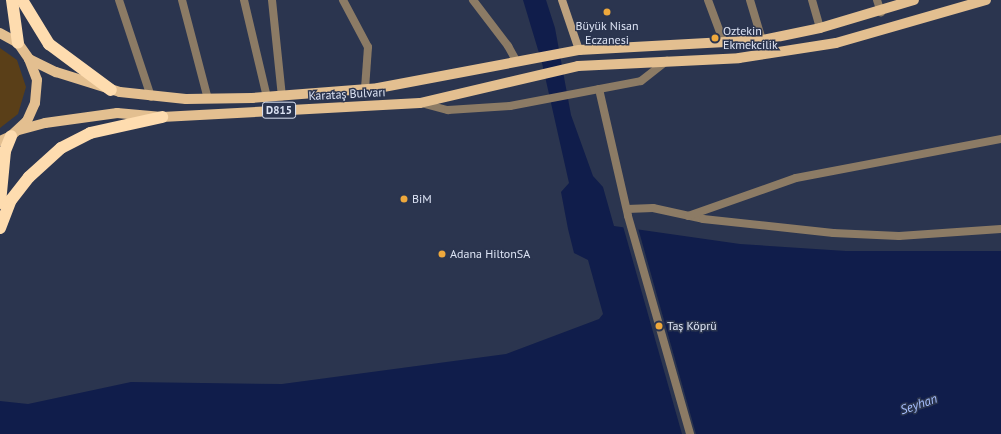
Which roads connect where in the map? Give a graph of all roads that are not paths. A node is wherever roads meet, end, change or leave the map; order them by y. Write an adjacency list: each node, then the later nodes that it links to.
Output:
1 (12, 0): 20 (highway)
2 (22, 0): 28 (highway)
3 (119, 0): 30 (street)
4 (182, 0): 32 (street)
5 (244, 0): 31 (street)
6 (272, 0): 29 (street)
7 (343, 0): 26 (street)
8 (473, 0): 25 (street)
9 (562, 0): 22 (main road)
10 (708, 0): 21 (street)
11 (750, 0): 19 (street)
12 (812, 0): 17 (street)
13 (877, 0): 16 (street)
14 (914, 0): 16 (main road, D815)
15 (986, 0): 24 (main road, D815)
16 (881, 12): 17 (main road, D815)
17 (820, 28): 19 (main road, D815)
18 (0, 33): 20 (main road)
19 (762, 40): 21 (main road, D815)
20 (18, 43): 23 (main road)
21 (724, 43): 22 (main road, D815)
22 (574, 51): 25 (main road, Karataş Bulvarı / D815)
23 (29, 58): 28 (main road, Karataş Bulvarı / D815); 35 (main road)
24 (667, 61): 27 (street); 33 (main road, Karataş Bulvarı / D815)
25 (517, 62): 26 (main road, Karataş Bulvarı / D815)
26 (365, 89): 29 (main road, Karataş Bulvarı / D815)
27 (599, 89): 33 (street); 39 (street)
28 (111, 90): 30 (main road, Karataş Bulvarı / D815)
29 (282, 96): 31 (main road, Karataş Bulvarı / D815)
30 (151, 97): 32 (main road, Karataş Bulvarı / D815)
31 (267, 97): 32 (main road, Karataş Bulvarı / D815)
32 (208, 99)
33 (420, 103): 34 (main road, Karataş Bulvarı / D815)
34 (162, 116): 35 (main road, Karataş Bulvarı / D815); 41 (highway)
35 (15, 133): 37 (main road, Karataş Bulvarı); 38 (highway)
36 (1001, 139): 40 (street)
37 (0, 141)
38 (0, 203)
39 (628, 212): 40 (street); 43 (street)
40 (688, 216): 42 (street)
41 (0, 228)
42 (1001, 229)
43 (690, 434)

